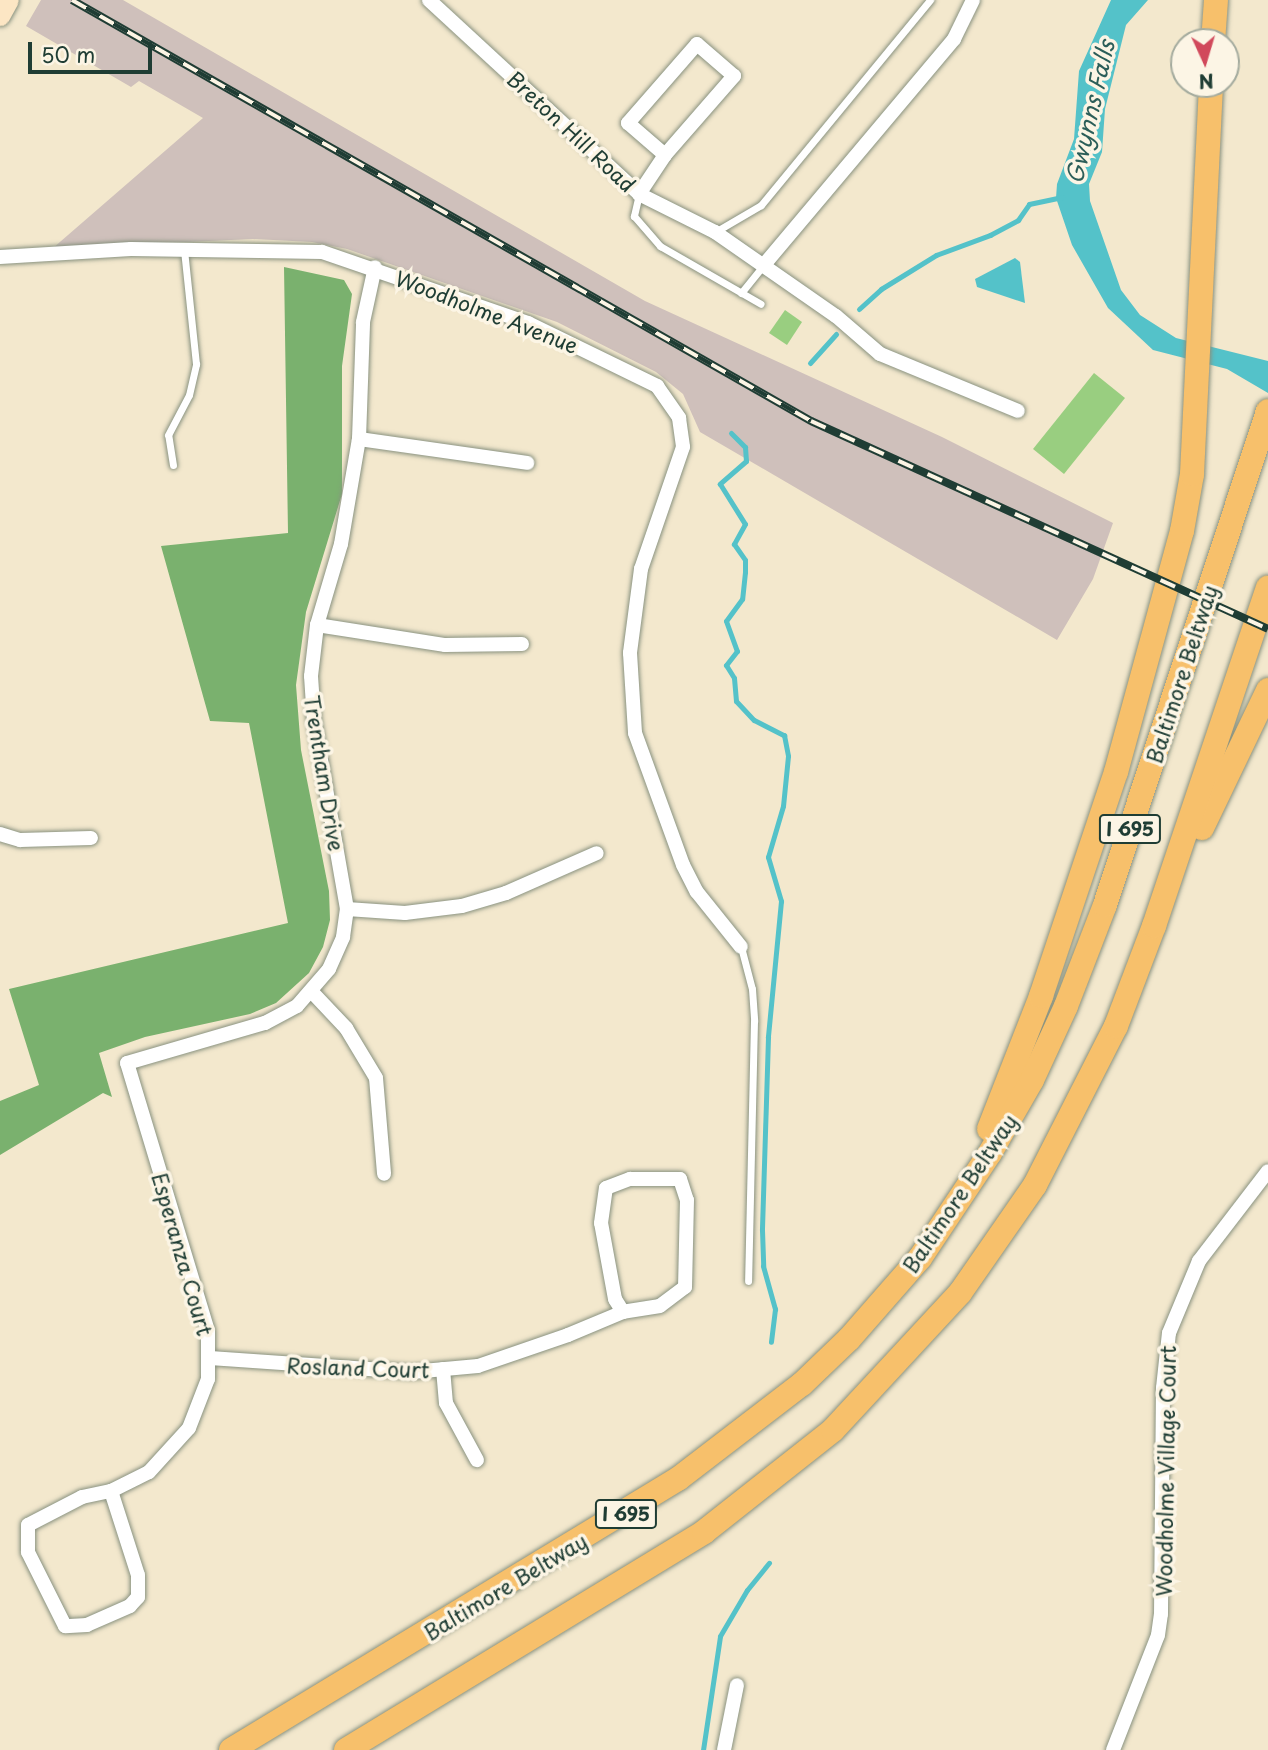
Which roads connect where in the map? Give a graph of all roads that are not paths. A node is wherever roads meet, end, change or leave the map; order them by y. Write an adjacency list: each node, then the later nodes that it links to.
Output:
1 (9, 0): 6 (main road)
2 (429, 0): 10 (street, Breton Hill Road)
3 (930, 0): 11 (lane)
4 (973, 0): 15 (street)
5 (1216, 0): 7 (highway)
6 (0, 16)
7 (1214, 28)
8 (1210, 98): 37 (highway)
9 (665, 155): 9 (street); 10 (street)
10 (639, 194): 11 (street, Breton Hill Road); 16 (lane)
11 (715, 232): 15 (street, Breton Hill Road)
12 (184, 250): 13 (street, Woodholme Avenue); 14 (street, Woodholme Avenue); 22 (lane)
13 (0, 257)
14 (375, 267): 20 (street, Trentham Drive); 32 (street, Woodholme Avenue)
15 (763, 267): 16 (lane); 18 (street, Breton Hill Road)
16 (741, 293): 17 (lane)
17 (761, 304)
18 (1018, 411)
19 (1268, 411): 37 (highway, Baltimore Beltway / I 695)
20 (359, 439): 21 (street); 24 (street, Trentham Drive)
21 (527, 463)
22 (173, 466)
23 (1268, 588): 31 (highway, I 695)
24 (317, 625): 25 (street); 30 (street, Trentham Drive)
25 (522, 644)
26 (1268, 690): 31 (highway)
27 (0, 834): 28 (street)
28 (91, 838)
29 (597, 853): 30 (street)
30 (347, 909): 33 (street, Trentham Drive)
31 (1154, 926): 46 (highway, I 695)
32 (741, 947): 38 (lane)
33 (312, 992): 34 (street, Trentham Drive); 36 (street)
34 (127, 1063): 40 (street, Esperanza Court)
35 (1268, 1171): 48 (street, Woodholme Village Court)
36 (384, 1174)
37 (959, 1201): 45 (highway, Baltimore Beltway / I 695)
38 (748, 1281)
39 (623, 1312): 39 (street, Rosland Court); 41 (street, Rosland Court)
40 (210, 1358): 41 (street, Rosland Court); 43 (street, Esperanza Court)
41 (443, 1369): 42 (street)
42 (477, 1460)
43 (111, 1491): 43 (street, Esperanza Court)
44 (737, 1685): 47 (street)
45 (231, 1750)
46 (346, 1750)
47 (724, 1750)
48 (1113, 1750)

